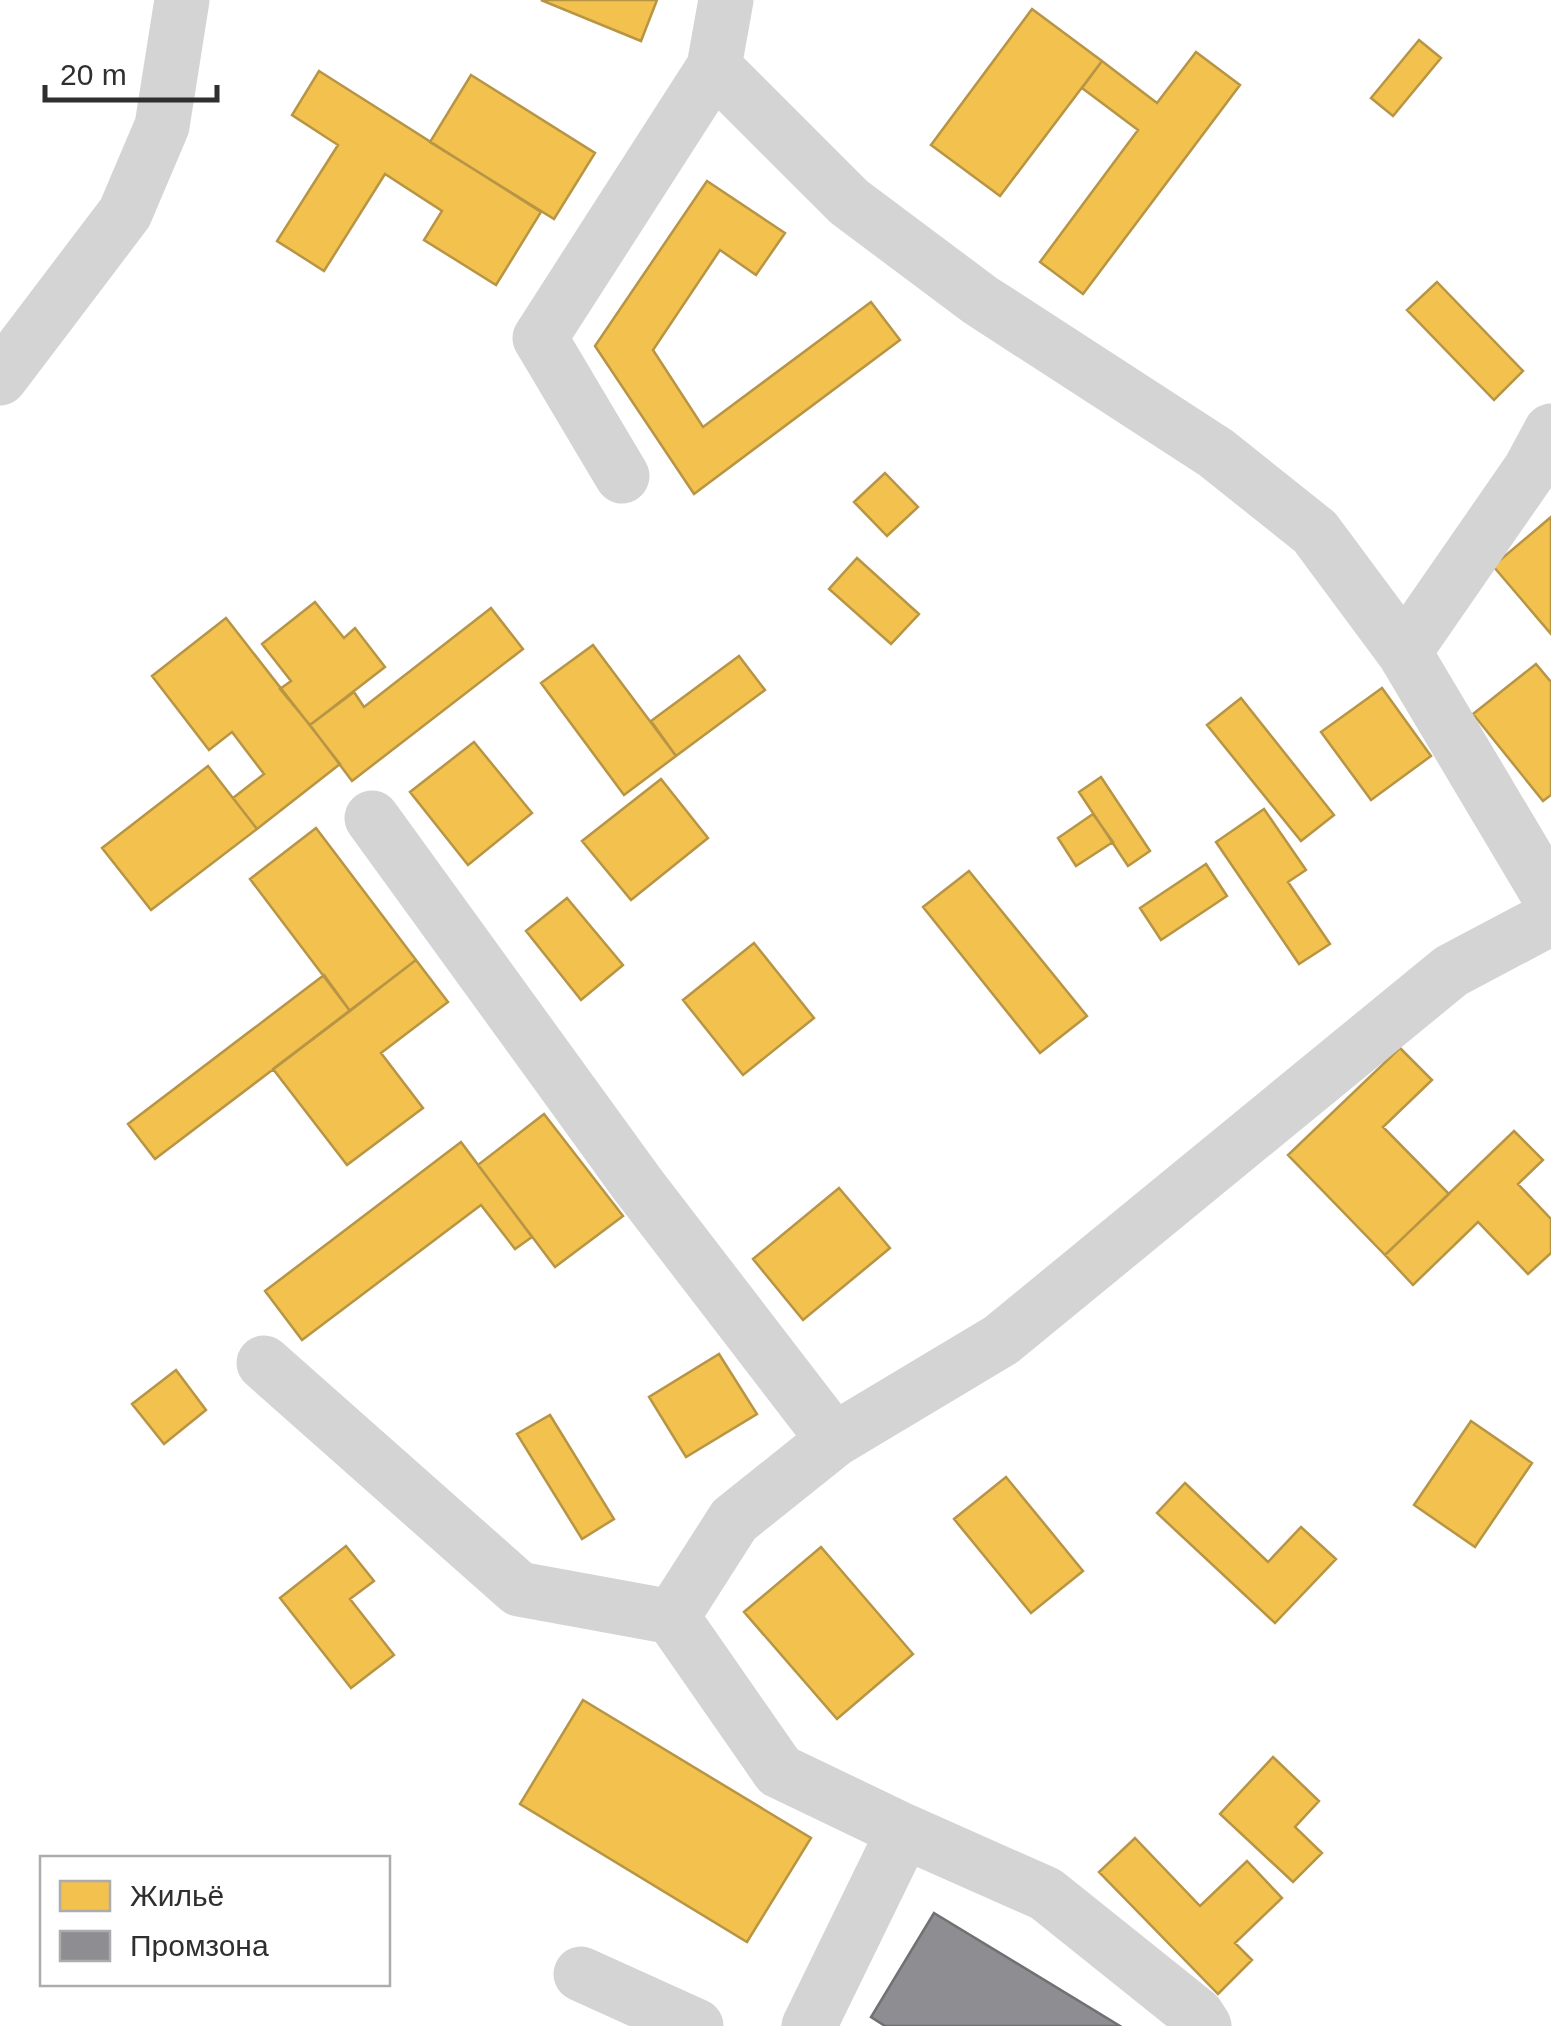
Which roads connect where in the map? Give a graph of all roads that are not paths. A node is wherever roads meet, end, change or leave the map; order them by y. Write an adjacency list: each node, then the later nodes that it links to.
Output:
1 (182, 0): 4 (street)
2 (726, 0): 3 (street)
3 (714, 68): 6 (street); 7 (street)
4 (0, 378)
5 (1551, 431): 7 (street)
6 (622, 476)
7 (1404, 652): 9 (street)
8 (372, 818): 12 (street)
9 (1551, 899)
10 (1551, 918): 12 (street)
11 (264, 1363): 13 (street)
12 (834, 1440): 13 (street)
13 (672, 1616): 14 (street)
14 (904, 1831): 17 (street); 18 (street)
15 (581, 1974): 16 (street)
16 (696, 2026)
17 (809, 2026)
18 (1204, 2026)

